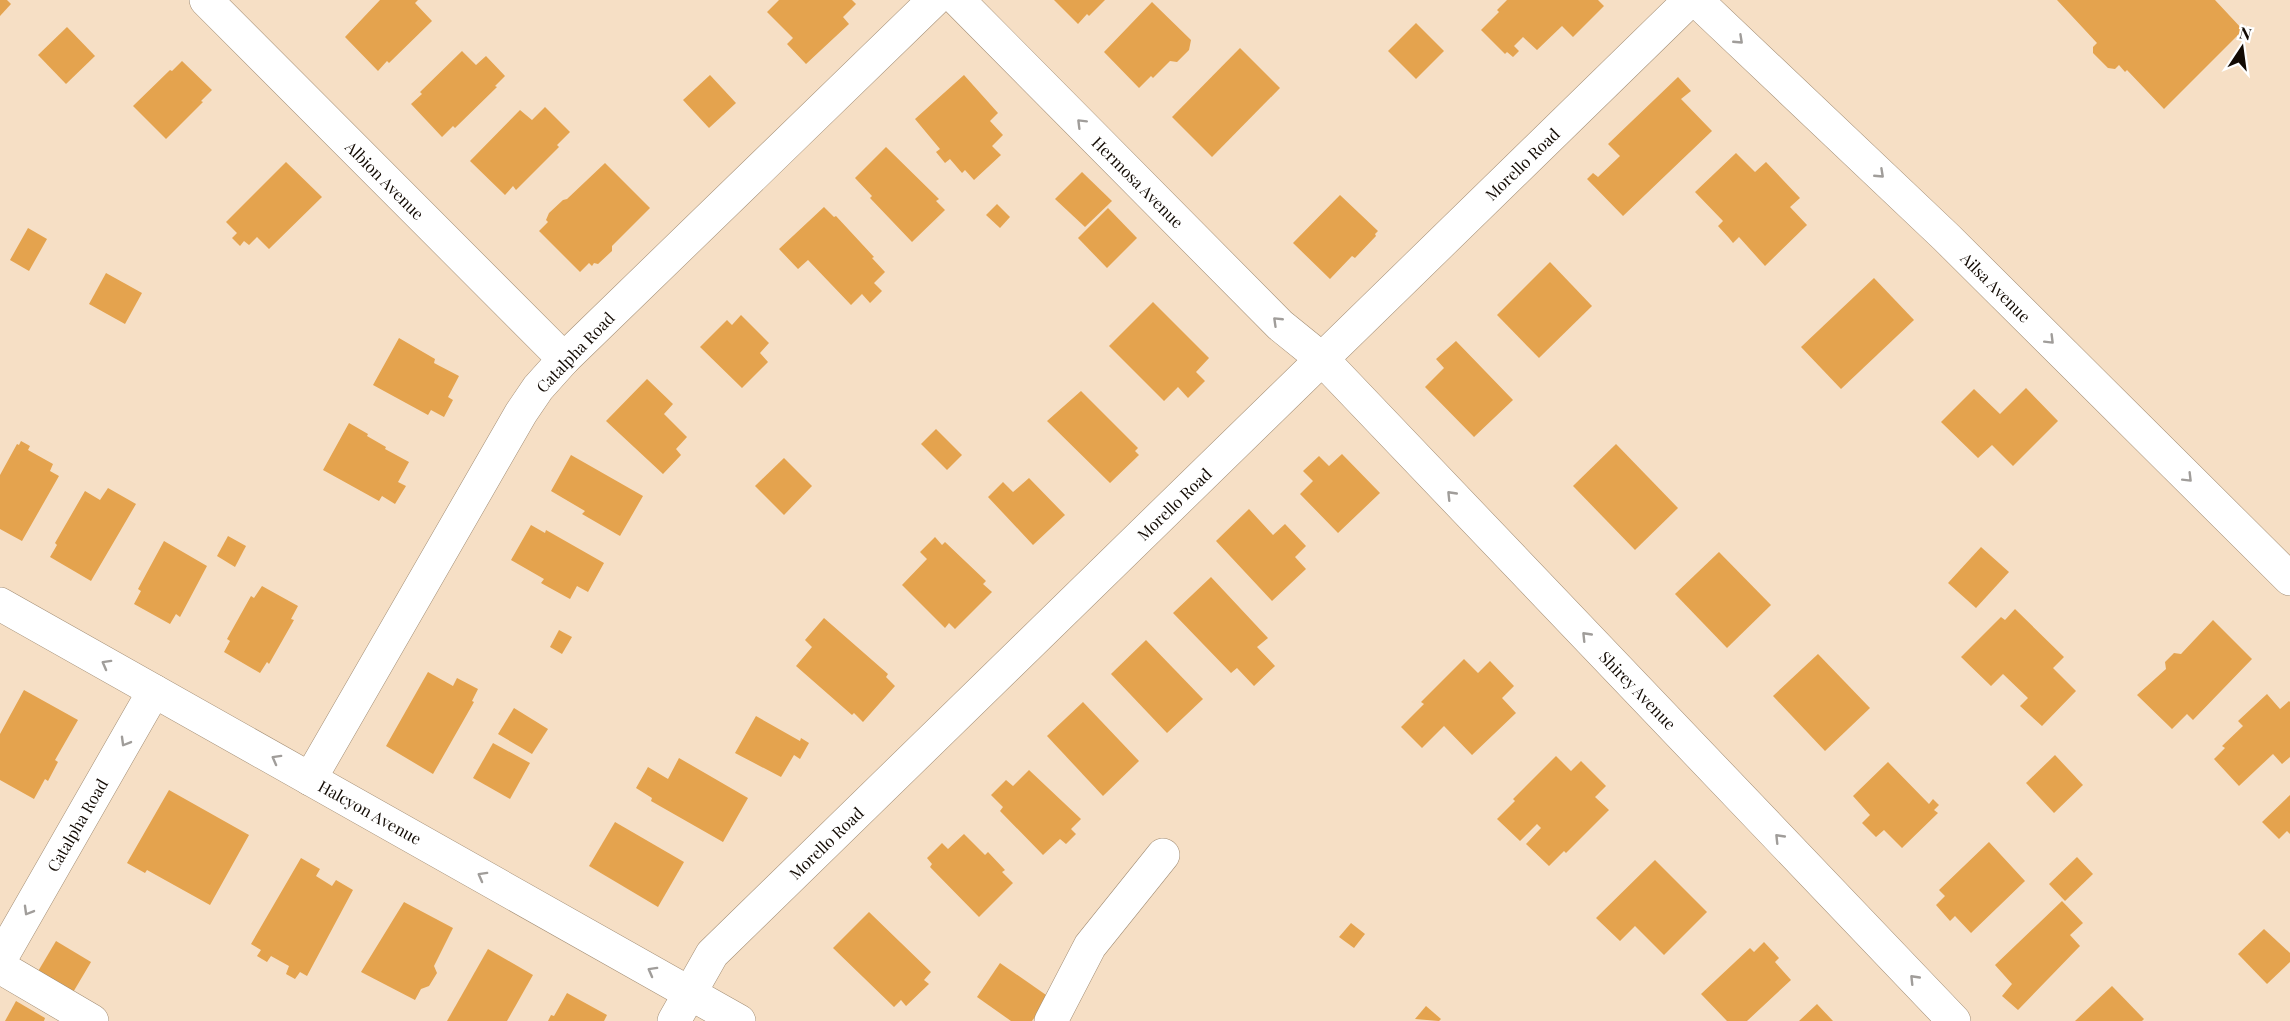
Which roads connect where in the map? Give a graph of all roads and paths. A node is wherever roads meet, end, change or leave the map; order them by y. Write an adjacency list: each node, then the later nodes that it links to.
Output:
1 (206, 0): 6 (street, Albion Avenue)
2 (934, 0): 6 (street, Catalpha Road)
3 (958, 0): 7 (street, Hermosa Avenue, one-way to 3)
4 (1690, 0): 7 (street, Morello Road)
5 (1696, 0): 8 (street, Ailsa Avenue, one-way to 8)
6 (564, 359): 11 (street, Catalpha Road)
7 (1322, 359): 15 (street, Morello Road); 20 (street, Shirey Avenue, one-way to 7)
8 (2290, 579)
9 (0, 604): 10 (street, Halcyon Avenue, one-way to 9)
10 (154, 691): 11 (street, Halcyon Avenue, one-way to 10); 13 (street, Catalpha Road, one-way to 13)
11 (310, 779): 15 (street, Halcyon Avenue, one-way to 11)
12 (1163, 855): 19 (street)
13 (0, 960)
14 (0, 967): 16 (street)
15 (690, 993): 17 (street, Morello Road); 18 (street, Halcyon Avenue)
16 (92, 1021)
17 (674, 1021)
18 (739, 1021)
19 (1051, 1021)
20 (1954, 1021)

